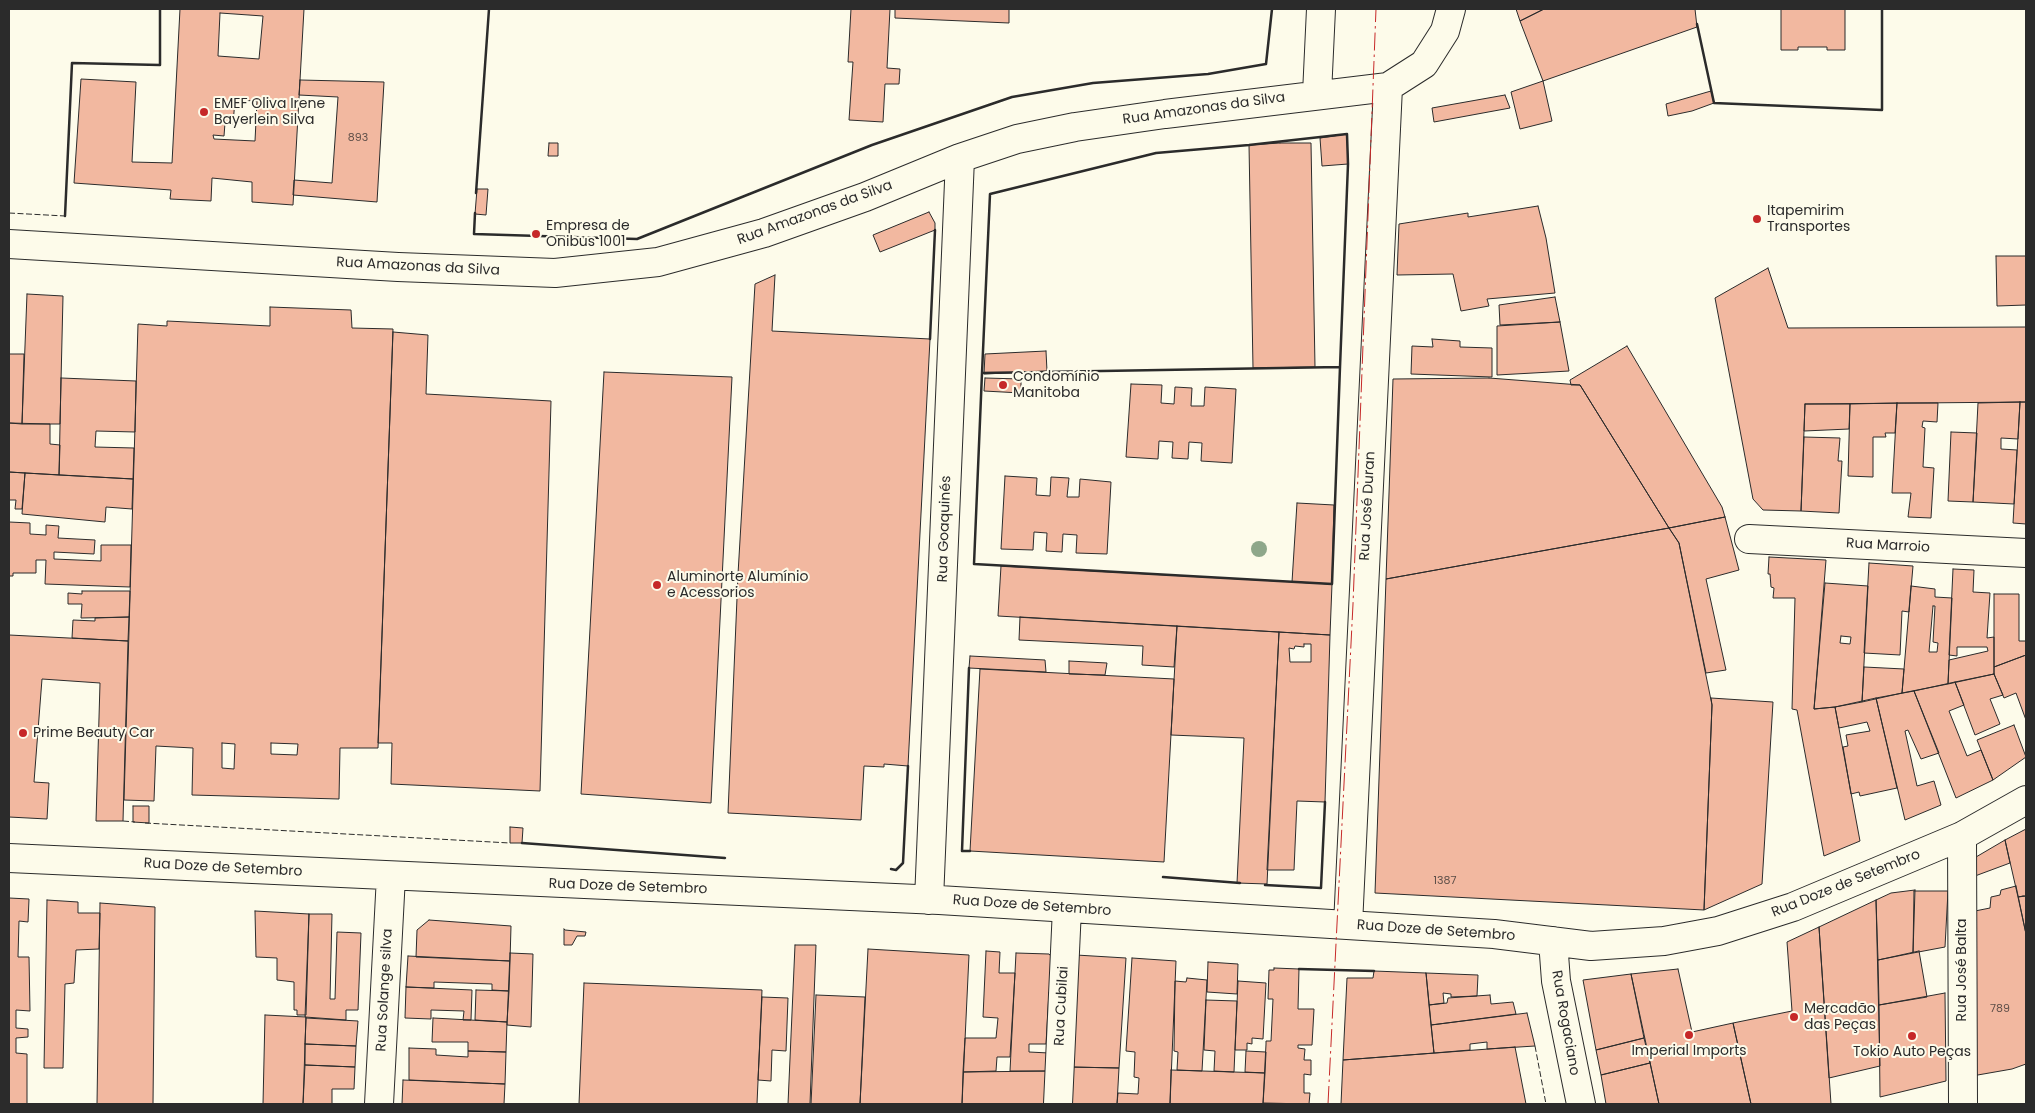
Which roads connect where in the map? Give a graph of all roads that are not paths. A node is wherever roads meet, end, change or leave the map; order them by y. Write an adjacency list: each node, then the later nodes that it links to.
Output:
1 (1321, 9): 4 (street)
2 (1451, 9): 3 (street, Rua Amazonas da Silva)
3 (1388, 87): 4 (street, Rua Amazonas da Silva); 15 (street, Rua José Duran)
4 (1317, 94): 5 (street, Rua Amazonas da Silva)
5 (960, 158): 6 (street, Rua Amazonas da Silva); 13 (street, Rua Goaquinés)
6 (9, 244)
7 (1749, 539): 8 (street, Rua Marroio)
8 (2026, 553)
9 (2026, 800): 10 (street, Rua Doze de Setembro)
10 (1962, 836): 16 (street, Rua Doze de Setembro); 20 (street, Rua José Balta)
11 (9, 858): 12 (street, Rua Doze de Setembro)
12 (391, 876): 13 (street, Rua Doze de Setembro); 17 (street, Rua Solange silva)
13 (930, 900): 14 (street, Rua Doze de Setembro)
14 (1067, 908): 15 (street, Rua Doze de Setembro); 18 (street, Rua Cubilai)
15 (1348, 925): 16 (street, Rua Doze de Setembro)
16 (1553, 941): 19 (street, Rua Rogaciano)
17 (378, 1104)
18 (1058, 1104)
19 (1580, 1104)
20 (1963, 1104)

